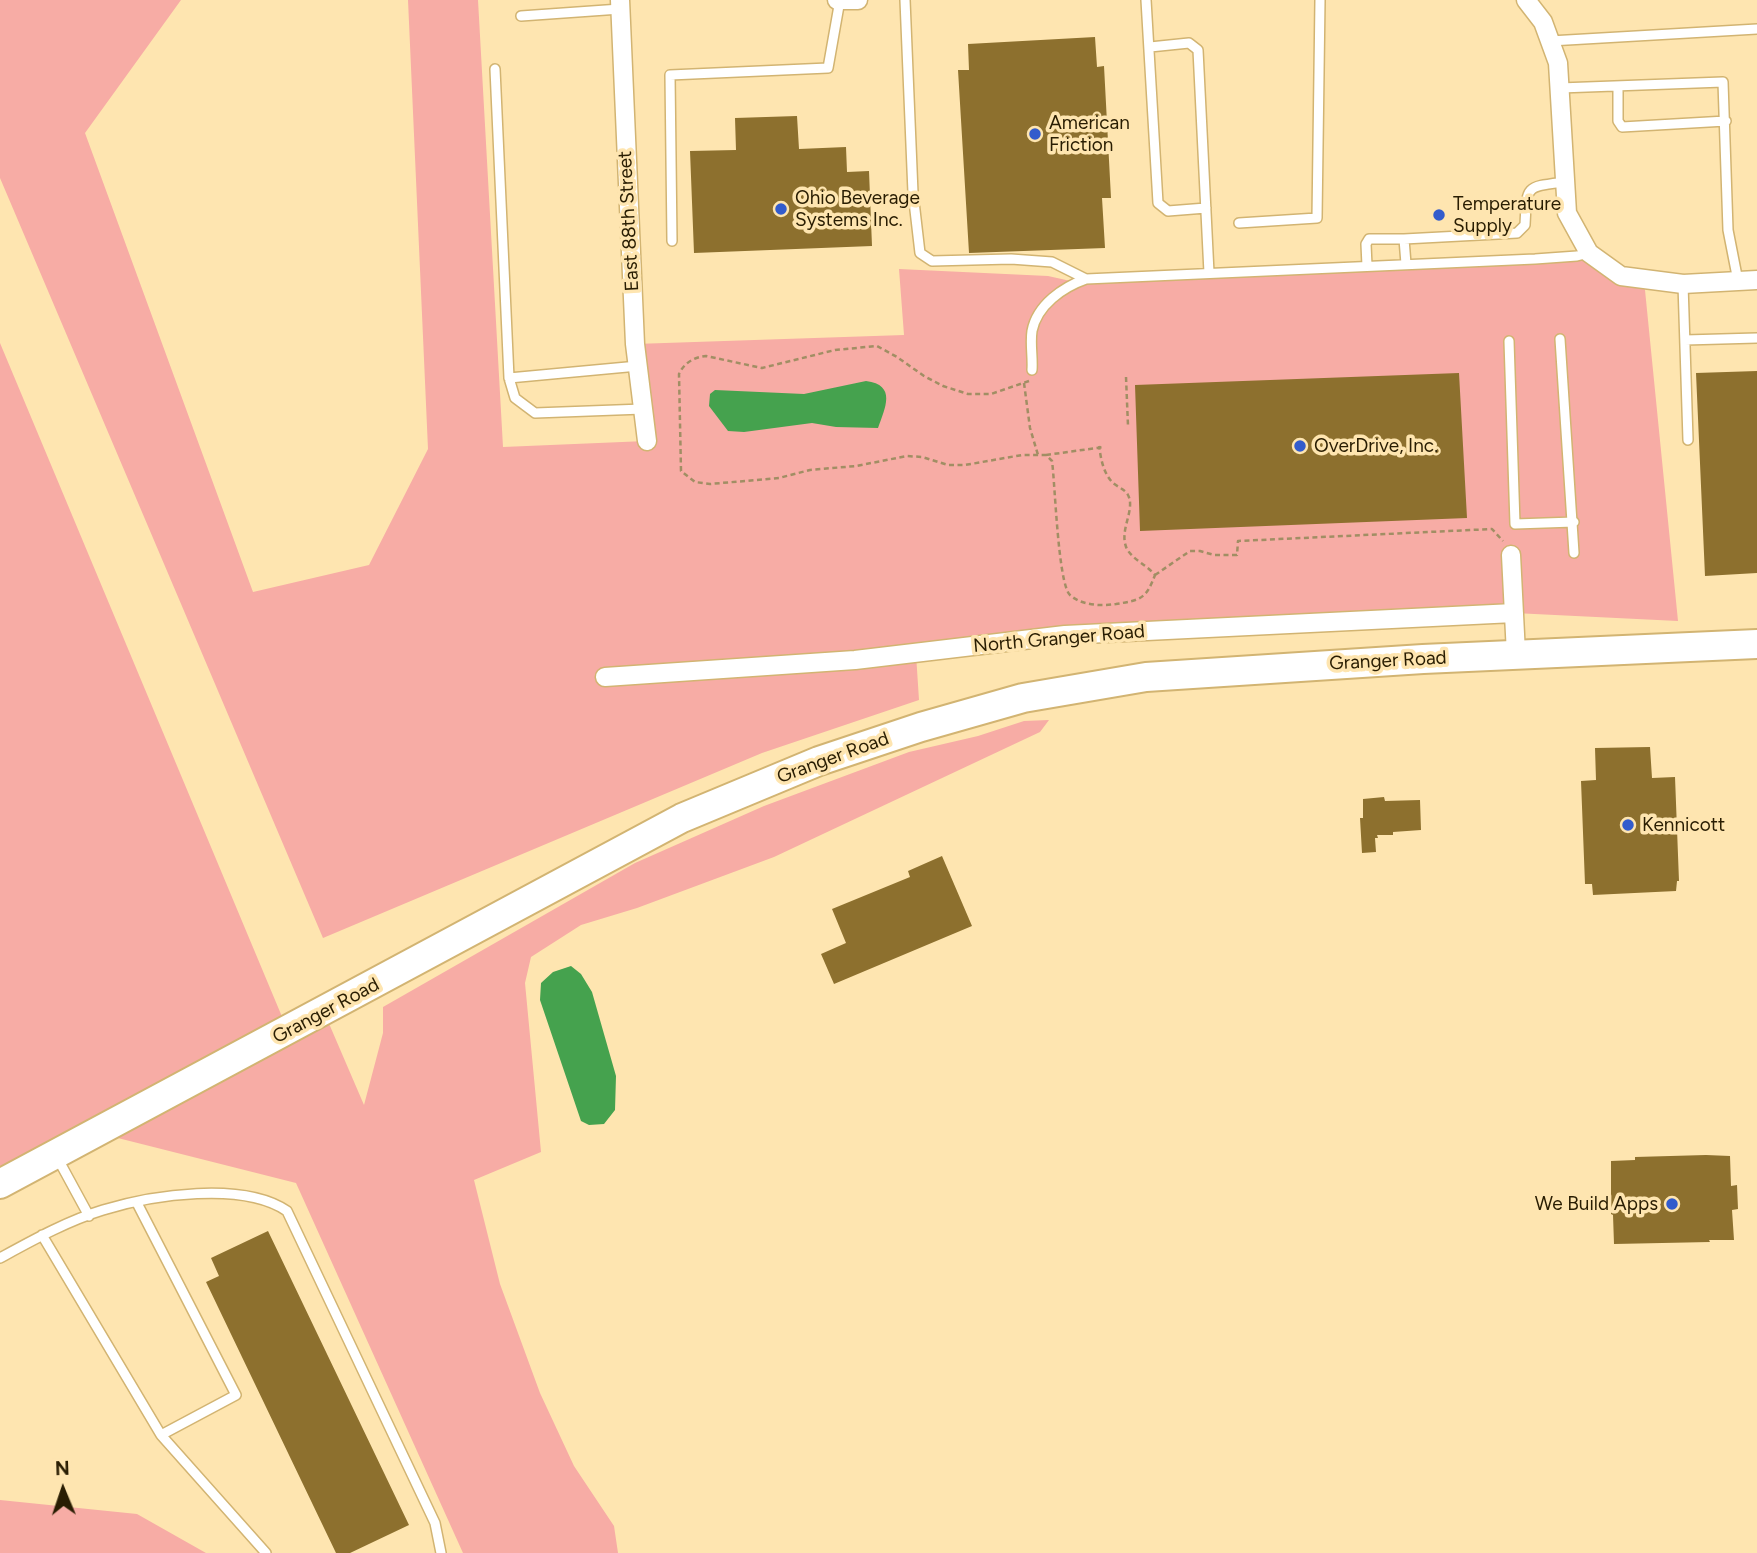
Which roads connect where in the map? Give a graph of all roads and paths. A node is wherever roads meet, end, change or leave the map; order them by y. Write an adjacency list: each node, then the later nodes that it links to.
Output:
1 (839, 0): 2 (street); 20 (lane)
2 (858, 0)
3 (905, 0): 25 (lane)
4 (1146, 0): 11 (lane)
5 (1320, 0): 18 (lane)
6 (1527, 0): 10 (street)
7 (620, 5): 8 (lane); 33 (street, East 88th Street)
8 (521, 16)
9 (1757, 29): 10 (lane)
10 (1550, 41): 14 (street)
11 (1150, 47): 17 (lane); 17 (lane)
12 (495, 69): 36 (lane)
13 (1618, 86): 14 (lane); 15 (lane); 15 (lane)
14 (1560, 88): 16 (street)
15 (1726, 121): 27 (lane)
16 (1565, 181): 19 (lane); 21 (street)
17 (1206, 208): 24 (lane)
18 (1239, 223)
19 (1405, 239): 22 (lane); 23 (lane)
20 (672, 241)
21 (1589, 253): 22 (lane); 28 (street)
22 (1406, 264): 23 (lane)
23 (1367, 266): 24 (lane)
24 (1209, 273): 25 (lane)
25 (1086, 279): 34 (lane)
26 (1757, 280): 27 (street)
27 (1738, 281): 28 (street)
28 (1683, 284): 31 (lane)
29 (1757, 338): 31 (lane)
30 (1560, 339): 44 (lane)
31 (1685, 340): 40 (lane)
32 (1509, 341): 44 (lane)
33 (638, 366): 36 (lane); 38 (street, East 88th Street)
34 (1032, 375): 37 (path)
35 (1126, 377): 39 (path)
36 (509, 378): 38 (lane)
37 (1024, 383): 42 (path); 42 (path)
38 (643, 409): 41 (street, East 88th Street)
39 (1128, 426)
40 (1688, 440)
41 (646, 441)
42 (1038, 455): 43 (path)
43 (1046, 455): 47 (path); 47 (path)
44 (1573, 522): 45 (lane)
45 (1574, 554)
46 (1511, 555): 47 (path); 48 (street)
47 (1155, 575)
48 (1514, 613): 50 (street); 51 (street, North Granger Road)
49 (1757, 644): 50 (main road, Granger Road)
50 (1516, 654): 52 (main road, Granger Road)
51 (604, 677)
52 (56, 1155): 53 (main road, Granger Road); 55 (lane)
53 (0, 1184)
54 (137, 1203): 55 (lane); 58 (lane); 60 (lane)
55 (89, 1216): 56 (lane)
56 (43, 1235): 57 (lane); 58 (lane)
57 (0, 1258)
58 (161, 1435): 59 (lane)
59 (266, 1553)
60 (441, 1553)

